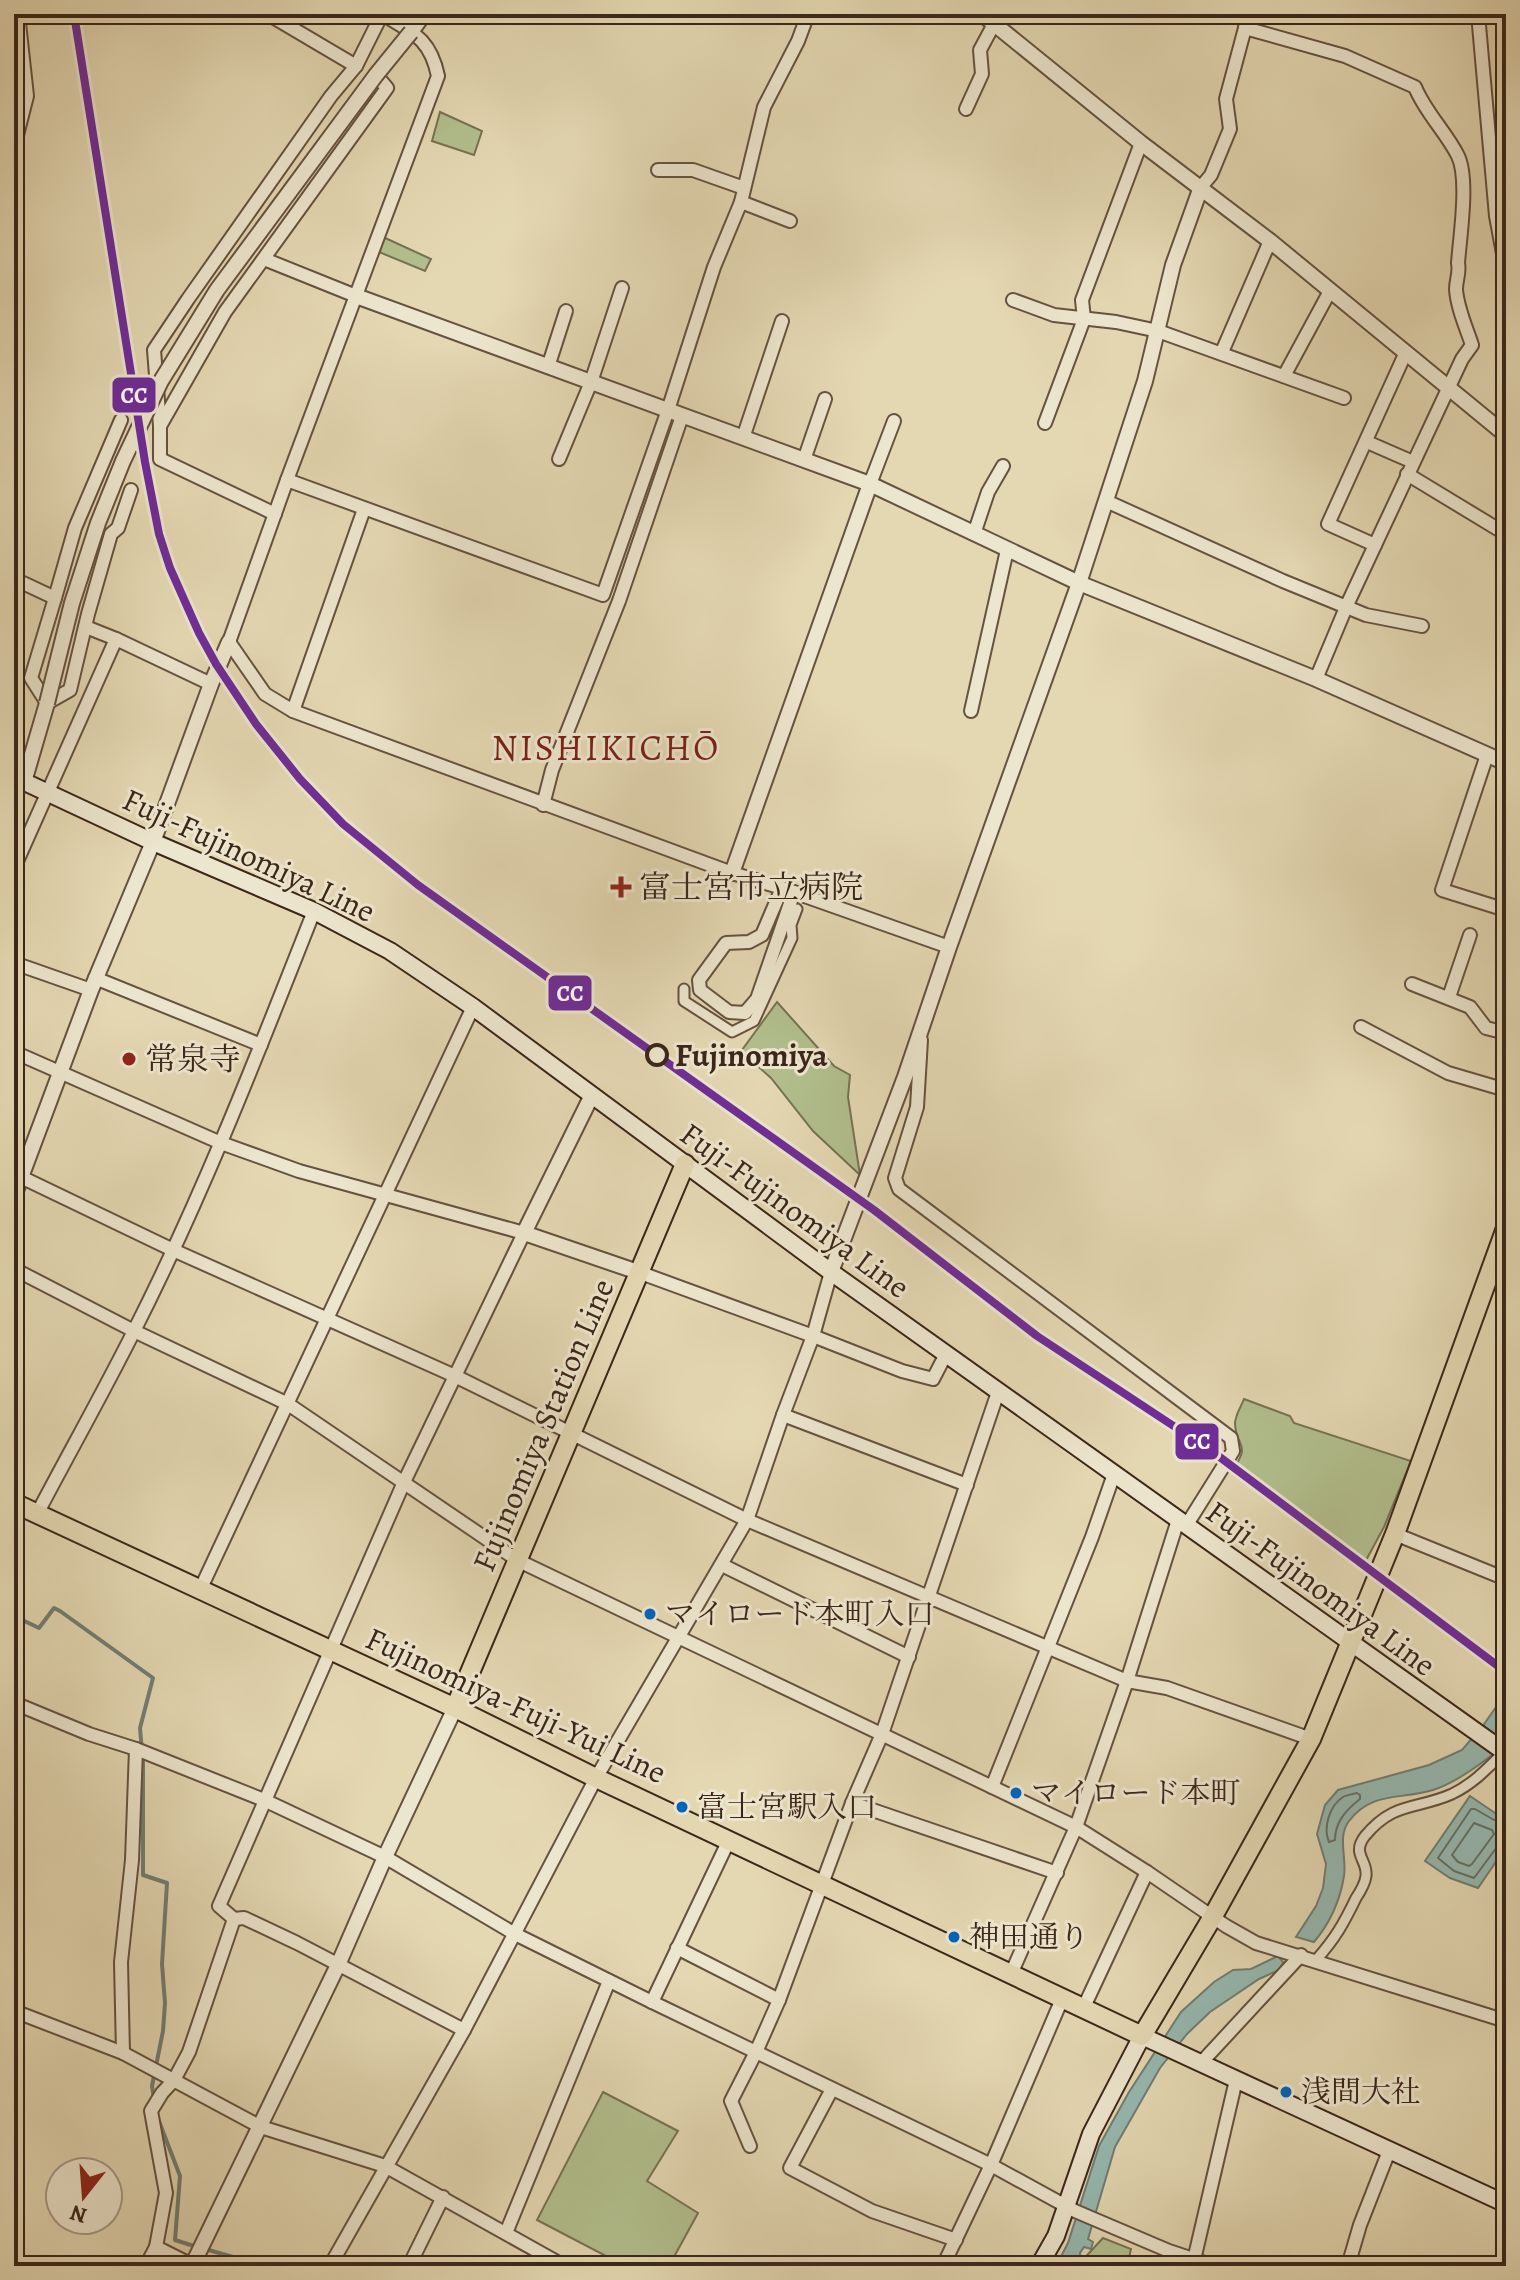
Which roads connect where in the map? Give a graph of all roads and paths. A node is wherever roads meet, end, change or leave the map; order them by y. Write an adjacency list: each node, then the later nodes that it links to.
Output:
1 (18, 14): 15 (street)
2 (268, 14): 11 (street)
3 (424, 14): 10 (street)
4 (808, 14): 18 (street)
5 (982, 14): 8 (street)
6 (1252, 14): 9 (street)
7 (1478, 14): 23 (street)
8 (994, 24): 13 (street); 14 (street)
9 (1245, 28): 17 (street); 37 (street)
10 (411, 32): 11 (street); 12 (street, bridge); 26 (street)
11 (356, 66): 44 (street)
12 (376, 75): 22 (street); 72 (street, bridge)
13 (966, 109)
14 (1141, 143): 17 (street); 29 (street)
15 (14, 147)
16 (658, 170): 18 (street)
17 (1201, 187): 21 (street); 31 (street)
18 (744, 188): 19 (street)
19 (741, 202): 20 (street); 40 (street)
20 (790, 221)
21 (1270, 241): 25 (street); 32 (street)
22 (264, 259): 26 (street); 44 (street)
23 (1506, 270)
24 (622, 288): 36 (street)
25 (1330, 291): 33 (street); 35 (street)
26 (356, 296): 34 (street); 52 (street)
27 (1013, 300): 29 (street)
28 (566, 311): 34 (street)
29 (1084, 319): 31 (street); 43 (street)
30 (782, 321): 46 (street)
31 (1158, 331): 32 (street); 55 (street)
32 (1222, 352): 35 (street)
33 (1406, 352): 37 (street); 47 (street)
34 (548, 367): 36 (street)
35 (1284, 376): 38 (street)
36 (591, 382): 40 (street); 48 (street)
37 (1449, 388): 45 (street); 51 (street)
38 (1344, 398)
39 (825, 399): 49 (street)
40 (675, 413): 46 (street); 56 (street); 79 (street)
41 (121, 420): 64 (street)
42 (894, 421): 53 (street)
43 (1045, 423)
44 (160, 426): 57 (street)
45 (1506, 435)
46 (743, 438): 49 (street)
47 (1367, 442): 51 (street); 60 (street)
48 (559, 459)
49 (804, 460): 53 (street)
50 (1003, 466): 58 (street)
51 (1410, 468): 59 (street); 60 (street)
52 (287, 480): 56 (street); 57 (street)
53 (870, 484): 58 (street); 82 (street)
54 (131, 490): 67 (street)
55 (1106, 501): 63 (street); 65 (street)
56 (364, 509): 73 (street)
57 (275, 514): 69 (street)
58 (974, 534): 61 (street)
59 (1506, 534)
60 (1375, 545): 65 (street)
61 (1007, 550): 63 (street); 74 (street)
62 (14, 583): 64 (street)
63 (1079, 583): 70 (street); 88 (street)
64 (55, 598): 72 (street)
65 (1347, 605): 66 (street); 70 (street)
66 (1422, 626)
67 (86, 627): 68 (street); 72 (street)
68 (116, 639): 71 (street); 78 (street)
69 (229, 642): 71 (street); 73 (street)
70 (1316, 679): 75 (street)
71 (211, 684): 80 (street)
72 (47, 703): 77 (street)
73 (293, 711): 79 (street)
74 (971, 711)
75 (1487, 755): 76 (street); 85 (street)
76 (1506, 763)
77 (19, 779): 78 (main road, Fuji-Fujinomiya Line)
78 (47, 793): 80 (main road, Fuji-Fujinomiya Line); 81 (street)
79 (543, 805): 82 (street)
80 (153, 842): 86 (main road, Fuji-Fujinomiya Line); 90 (street)
81 (14, 868)
82 (732, 873): 83 (street)
83 (788, 890): 83 (street); 88 (street)
84 (797, 909): 92 (street)
85 (1506, 910)
86 (314, 911): 94 (main road, Fuji-Fujinomiya Line); 98 (street)
87 (1470, 935): 93 (street)
88 (949, 947): 96 (street)
89 (14, 963): 90 (street)
90 (93, 984): 98 (street); 100 (street)
91 (1412, 984): 93 (street)
92 (684, 989)
93 (1449, 997): 97 (street)
94 (473, 1007): 102 (main road, Fuji-Fujinomiya Line); 107 (street)
95 (1361, 1027): 101 (street)
96 (922, 1029): 112 (street); 129 (street)
97 (1506, 1033)
98 (261, 1045): 103 (street)
99 (14, 1052): 100 (street)
100 (61, 1072): 103 (street); 105 (street)
101 (1506, 1090)
102 (592, 1095): 104 (main road, Fuji-Fujinomiya Line); 109 (street)
103 (221, 1143): 107 (street); 110 (street)
104 (685, 1164): 112 (main road, Fuji-Fujinomiya Line); 113 (main road, Fujinomiya Station Line)
105 (21, 1177): 106 (street); 110 (street)
106 (14, 1196)
107 (386, 1196): 109 (street); 114 (street)
108 (1506, 1228): 130 (main road)
109 (524, 1233): 113 (street); 118 (street)
110 (173, 1250): 114 (street); 115 (street)
111 (14, 1269): 115 (street)
112 (831, 1272): 116 (street); 117 (main road, Fuji-Fujinomiya Line)
113 (641, 1273): 116 (street); 122 (main road, Fujinomiya Station Line)
114 (327, 1317): 118 (street); 120 (street)
115 (134, 1331): 120 (street); 127 (street)
116 (813, 1336): 117 (street); 121 (street)
117 (946, 1354): 119 (main road, Fuji-Fujinomiya Line)
118 (455, 1376): 122 (street); 124 (street)
119 (998, 1392): 123 (main road, Fuji-Fujinomiya Line); 125 (street)
120 (288, 1404): 124 (street); 134 (street)
121 (783, 1415): 125 (street); 128 (street)
122 (570, 1433): 128 (street); 131 (main road, Fujinomiya Station Line)
123 (1114, 1474): 129 (main road, Fuji-Fujinomiya Line); 138 (street)
124 (404, 1482): 131 (street); 139 (street)
125 (967, 1485): 135 (street)
126 (14, 1503): 127 (main road, Fujinomiya-Fuji-Yui Line)
127 (37, 1514): 134 (main road, Fujinomiya-Fuji-Yui Line)
128 (747, 1520): 132 (street); 135 (street)
129 (1182, 1523): 137 (main road, Fuji-Fujinomiya Line); 141 (street)
130 (1395, 1534): 133 (street); 137 (main road)
131 (519, 1561): 136 (street); 143 (main road, Fujinomiya Station Line)
132 (722, 1565): 136 (street); 140 (street)
133 (1506, 1579)
134 (200, 1590): 139 (main road, Fujinomiya-Fuji-Yui Line)
135 (928, 1596): 138 (street); 140 (street)
136 (678, 1636): 144 (street); 148 (street)
137 (1349, 1643): 145 (main road); 147 (main road, Fuji-Fujinomiya Line)
138 (1048, 1647): 141 (street); 149 (street)
139 (330, 1650): 143 (main road, Fujinomiya-Fuji-Yui Line); 150 (street)
140 (909, 1657): 144 (street)
141 (1127, 1681): 145 (street); 152 (street)
142 (14, 1703): 146 (street)
143 (455, 1708): 148 (main road, Fujinomiya-Fuji-Yui Line); 154 (street)
144 (882, 1734): 149 (street); 151 (street)
145 (1311, 1739): 158 (main road)
146 (136, 1749): 150 (street); 176 (street)
147 (1504, 1752): 163 (street)
148 (596, 1778): 153 (main road, Fujinomiya-Fuji-Yui Line); 160 (street)
149 (992, 1787): 152 (street)
150 (264, 1800): 154 (street); 159 (street)
151 (852, 1803): 156 (street); 157 (street)
152 (1076, 1827): 155 (street); 156 (street)
153 (729, 1840): 157 (main road, Fujinomiya-Fuji-Yui Line); 161 (street)
154 (385, 1857): 160 (street); 164 (street)
155 (1147, 1872): 158 (street); 170 (street)
156 (1057, 1873): 165 (street)
157 (822, 1884): 165 (main road, Fujinomiya-Fuji-Yui Line); 168 (street)
158 (1212, 1918): 162 (street); 174 (main road)
159 (234, 1919): 164 (street); 178 (street)
160 (515, 1934): 166 (street); 173 (street)
161 (677, 1948): 168 (street); 169 (street)
162 (1301, 1955): 163 (street); 177 (street)
163 (1316, 1960): 172 (street)
164 (338, 1965): 173 (street); 181 (street)
165 (1011, 1974): 167 (main road, Fujinomiya-Fuji-Yui Line)
166 (609, 1981): 169 (street); 189 (street)
167 (1062, 1999): 170 (main road, Fujinomiya-Fuji-Yui Line); 184 (street)
168 (779, 2000): 175 (street)
169 (652, 2002): 175 (street)
170 (1083, 2009): 174 (main road, Fujinomiya-Fuji-Yui Line)
171 (14, 2012): 176 (street)
172 (1506, 2021)
173 (464, 2030): 185 (street)
174 (1150, 2040): 177 (main road); 188 (main road)
175 (756, 2052): 180 (street); 182 (street)
176 (123, 2053): 178 (street)
177 (1200, 2064): 179 (main road)
178 (174, 2080): 181 (street); 191 (street)
179 (1236, 2080): 183 (main road); 192 (street)
180 (832, 2089): 184 (street); 190 (street)
181 (261, 2127): 185 (street); 194 (street)
182 (750, 2146)
183 (1389, 2151): 187 (main road); 201 (street)
184 (991, 2165): 188 (street); 190 (street)
185 (385, 2166): 186 (street); 195 (street)
186 (443, 2197): 189 (street); 196 (street)
187 (1506, 2204)
188 (1071, 2208): 192 (street); 199 (main road)
189 (506, 2233): 197 (street)
190 (956, 2240): 198 (street)
191 (156, 2247): 193 (street); 194 (street)
192 (1194, 2260): 200 (street)
193 (146, 2266)
194 (193, 2266)
195 (330, 2266)
196 (409, 2266)
197 (564, 2266)
198 (943, 2266)
199 (1039, 2266)
200 (1214, 2266)
201 (1348, 2266)

